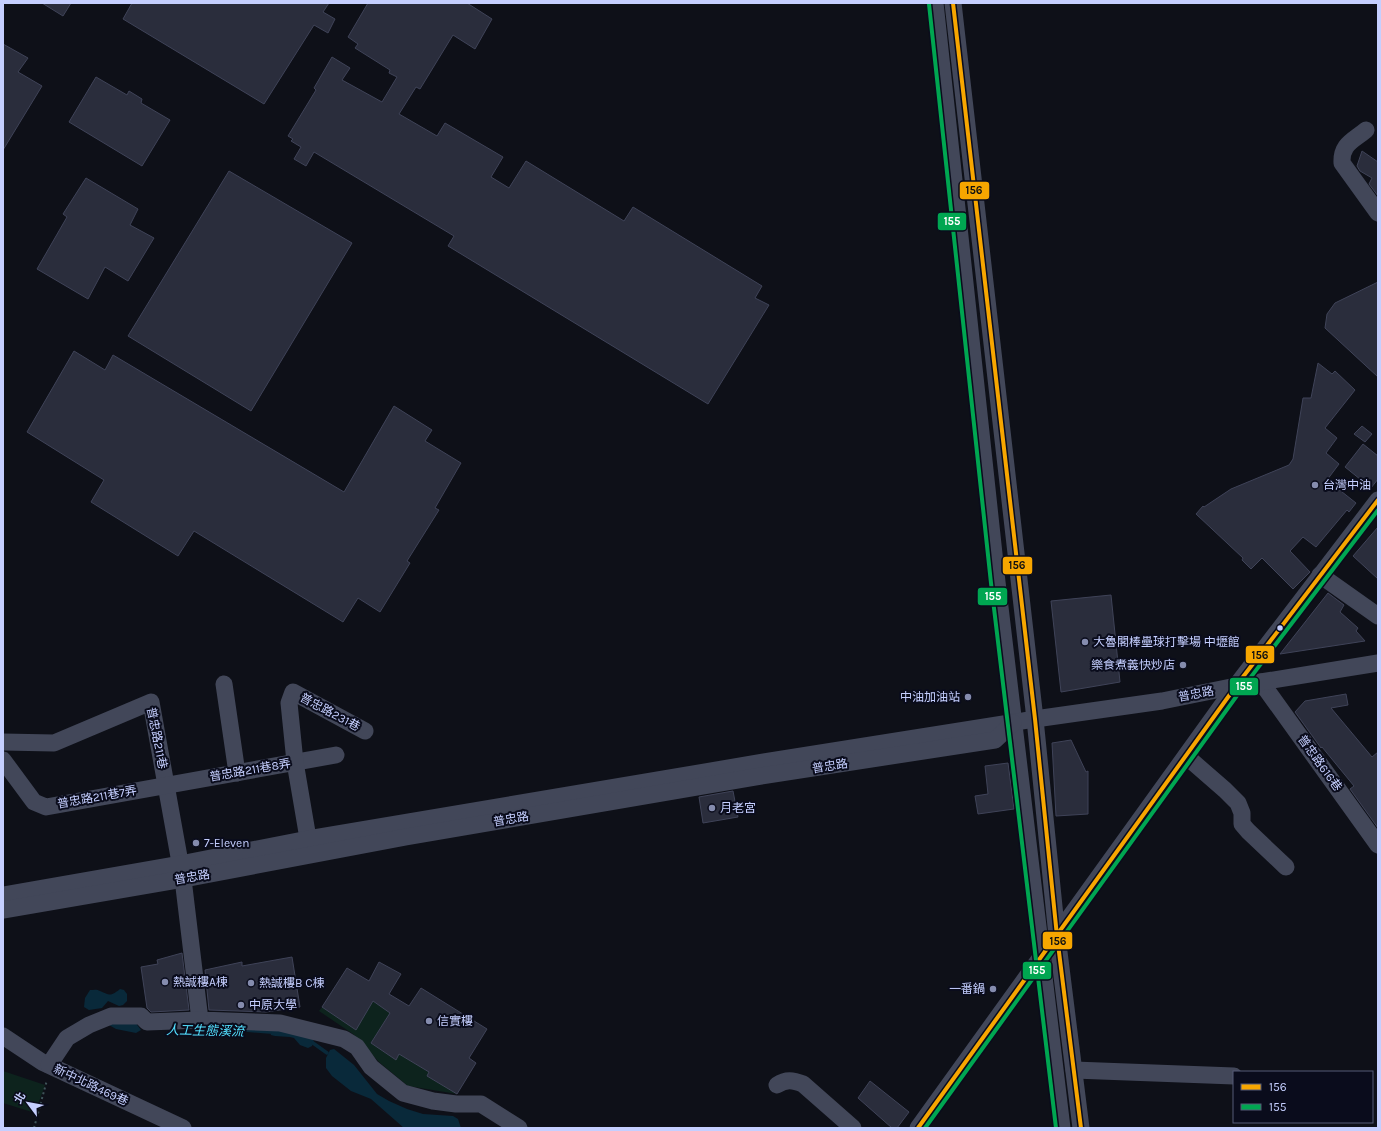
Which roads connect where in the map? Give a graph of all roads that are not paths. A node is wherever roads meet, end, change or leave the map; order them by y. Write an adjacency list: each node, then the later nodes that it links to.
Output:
1 (935, 3): 13 (street)
2 (953, 3): 12 (street)
3 (1366, 130): 4 (street)
4 (1378, 213)
5 (1378, 500): 6 (street)
6 (1320, 575): 7 (street); 11 (street)
7 (1376, 616)
8 (1378, 663): 9 (street, 普忠路)
9 (1262, 682): 11 (street, 普忠路); 23 (street, 普忠路616巷)
10 (224, 684): 20 (street)
11 (1236, 686): 12 (street, 普忠路); 17 (street)
12 (1035, 719): 13 (street, 普忠路); 29 (street)
13 (1014, 723): 22 (street, 普忠路); 24 (street, 普忠路); 30 (street)
14 (365, 731): 19 (street, 普忠路231巷)
15 (3, 742): 21 (street, 普忠路211巷)
16 (336, 755): 19 (street, 普忠路211巷8弄)
17 (1186, 756): 25 (street); 29 (street)
18 (3, 760): 21 (street, 普忠路211巷7弄)
19 (295, 762): 20 (street, 普忠路211巷8弄); 22 (street, 普忠路231巷)
20 (237, 773): 21 (street, 普忠路211巷8弄)
21 (165, 785): 26 (street, 普忠路211巷)
22 (308, 839): 24 (street, 普忠路231巷); 26 (street, 普忠路)
23 (1378, 845)
24 (311, 856): 26 (street, 普忠路)
25 (1286, 867)
26 (181, 872): 27 (street, 普忠路); 28 (street, 普忠路); 31 (street, 普忠路211巷)
27 (3, 895)
28 (3, 910)
29 (1057, 936): 30 (street); 34 (street)
30 (1041, 958): 40 (street); 41 (street)
31 (200, 1020): 33 (street); 38 (street)
32 (3, 1036): 33 (street, 新中北路469巷)
33 (49, 1065): 37 (street, 新中北路469巷)
34 (1074, 1070): 35 (street); 42 (street)
35 (1233, 1076)
36 (777, 1085): 39 (street)
37 (183, 1128)
38 (518, 1128)
39 (853, 1128)
40 (918, 1128)
41 (1062, 1128)
42 (1080, 1128)

